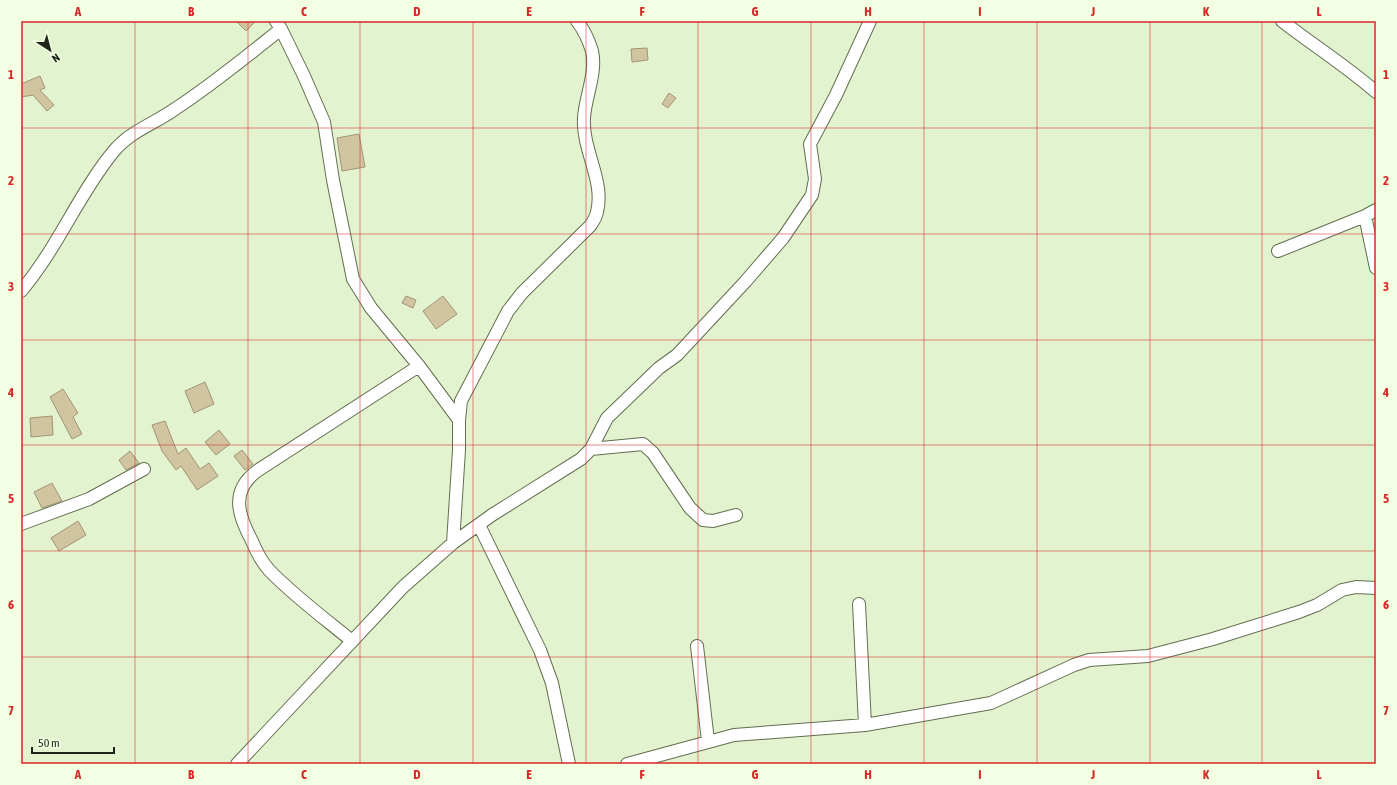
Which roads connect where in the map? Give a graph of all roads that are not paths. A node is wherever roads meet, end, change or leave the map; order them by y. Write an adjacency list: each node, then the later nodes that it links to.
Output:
1 (577, 21): 12 (street)
2 (870, 21): 13 (street)
3 (1282, 21): 5 (street)
4 (279, 25): 10 (street); 11 (street)
5 (1376, 92)
6 (1376, 210): 7 (street)
7 (1365, 216): 8 (street); 9 (street)
8 (1278, 251)
9 (1376, 268)
10 (21, 291)
11 (419, 366): 12 (street); 21 (street)
12 (459, 420): 18 (street)
13 (591, 449): 15 (street); 17 (street)
14 (144, 469): 16 (street)
15 (736, 515)
16 (21, 524)
17 (479, 525): 18 (street); 26 (street)
18 (453, 543): 21 (street)
19 (1376, 588): 23 (street)
20 (859, 604): 23 (street)
21 (352, 641): 25 (street)
22 (697, 646): 24 (street)
23 (865, 725): 24 (street)
24 (708, 741): 27 (street)
25 (237, 764)
26 (569, 764)
27 (627, 764)

